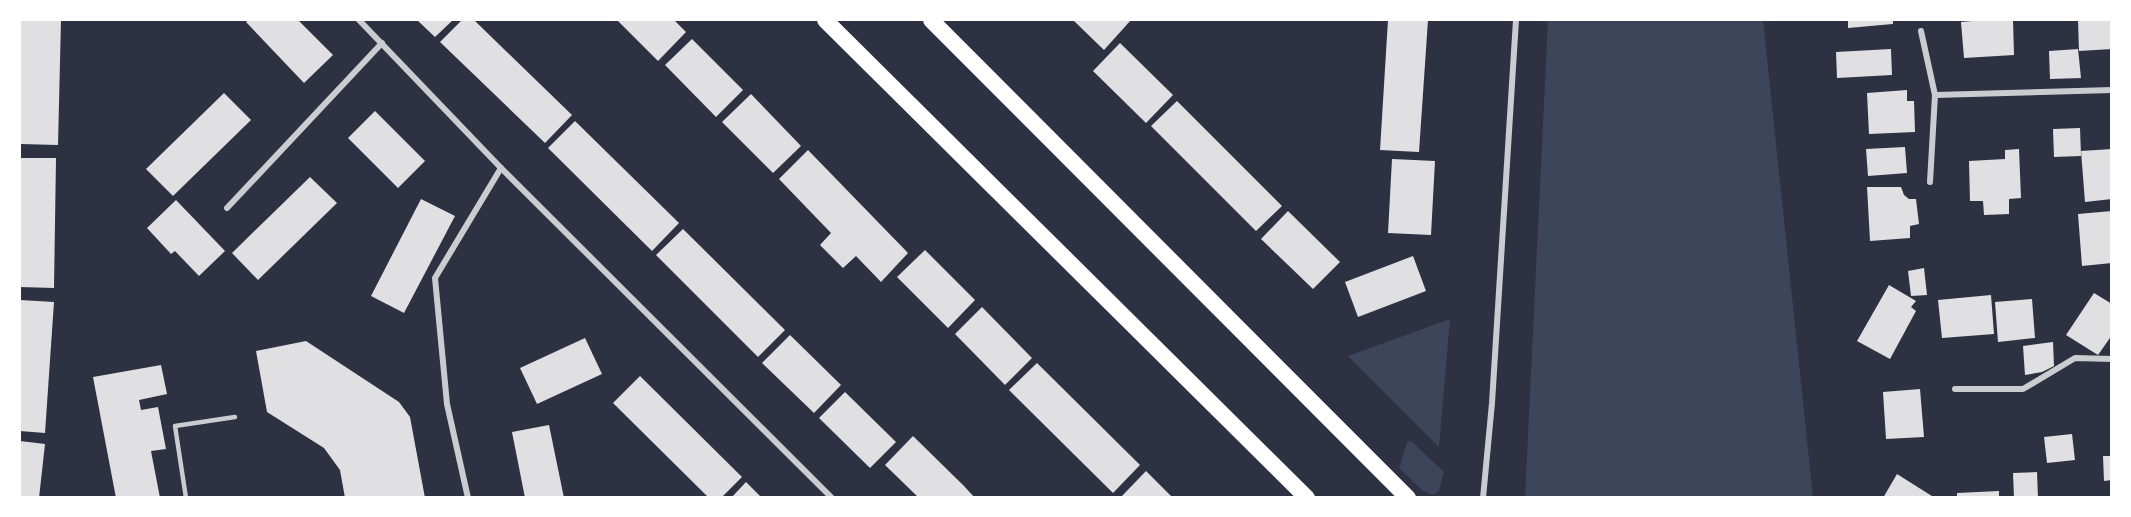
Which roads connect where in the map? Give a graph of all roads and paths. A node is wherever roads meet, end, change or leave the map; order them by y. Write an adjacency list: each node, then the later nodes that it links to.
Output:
1 (358, 20): 6 (street)
2 (825, 20): 18 (highway)
3 (931, 20): 19 (highway)
4 (1516, 20): 20 (street)
5 (1921, 31): 8 (street)
6 (382, 43): 9 (street); 11 (street)
7 (2112, 90): 8 (street)
8 (1935, 95): 10 (street)
9 (501, 168): 16 (street); 17 (street)
10 (1930, 182)
11 (226, 208)
12 (2112, 359): 13 (street)
13 (1955, 389)
14 (235, 417): 15 (lane)
15 (186, 498)
16 (468, 498)
17 (832, 498)
18 (1307, 498)
19 (1408, 498)
20 (1483, 498)

